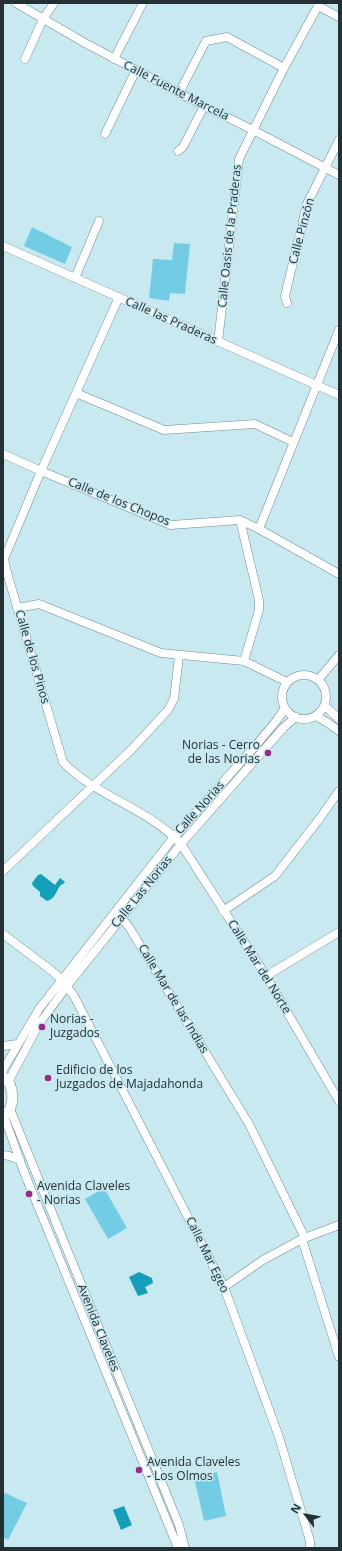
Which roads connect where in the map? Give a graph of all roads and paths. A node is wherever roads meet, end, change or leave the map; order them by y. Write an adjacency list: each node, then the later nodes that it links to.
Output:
1 (16, 3): 5 (street, Calle Fuente Marcela)
2 (54, 3): 5 (street)
3 (143, 3): 7 (street)
4 (339, 17): 8 (street, Calle Oasis de la Praderas)
5 (43, 19): 6 (street); 7 (street, Calle Fuente Marcela)
6 (25, 59)
7 (114, 59): 9 (street, Calle Fuente Marcela)
8 (284, 68): 10 (street); 12 (street, Calle Oasis de la Praderas)
9 (136, 70): 10 (street, Calle Fuente Marcela); 13 (street)
10 (179, 93): 11 (street, Calle Fuente Marcela)
11 (204, 106): 12 (street, Calle Fuente Marcela); 15 (street)
12 (253, 130): 16 (street, Calle Fuente Marcela); 24 (street, Calle Oasis de la Praderas)
13 (105, 134)
14 (339, 140): 16 (street, Calle Pinzón)
15 (178, 151)
16 (325, 168): 17 (street, Calle Fuente Marcela); 22 (street, Calle Pinzón)
17 (339, 175)
18 (99, 221): 20 (street)
19 (3, 246): 20 (street, Calle las Praderas)
20 (75, 278): 21 (street, Calle las Praderas)
21 (119, 298): 24 (street, Calle las Praderas); 26 (street, Calle de los Pinos)
22 (287, 303)
23 (339, 330): 25 (street)
24 (218, 342): 25 (street, Calle las Praderas)
25 (317, 385): 27 (street, Calle las Praderas); 28 (street)
26 (76, 393): 28 (street); 30 (street, Calle de los Pinos)
27 (339, 395)
28 (293, 442): 32 (street)
29 (3, 454): 30 (street, Calle de los Chopos)
30 (41, 471): 31 (street, Calle de los Chopos); 33 (street, Calle de los Pinos)
31 (240, 520): 32 (street); 38 (street)
32 (259, 529): 34 (street)
33 (3, 559): 35 (street, Calle de los Pinos)
34 (339, 574)
35 (18, 608): 37 (street); 47 (street, Calle de los Pinos)
36 (339, 655): 39 (street)
37 (179, 656): 38 (street); 47 (street)
38 (244, 661): 40 (street)
39 (319, 679): 40 (street); 41 (street)
40 (287, 682): 42 (street)
41 (325, 706): 43 (street); 45 (street)
42 (285, 708): 44 (street); 49 (street, Calle Norias)
43 (316, 716): 44 (street); 46 (street)
44 (296, 718): 50 (street, Calle Las Norias)
45 (339, 719)
46 (339, 731)
47 (93, 786): 49 (street, Calle de los Pinos); 51 (street)
48 (339, 790): 53 (street)
49 (174, 837): 50 (street, Calle Mar del Norte); 52 (street, Calle Norias)
50 (181, 844): 53 (street, Calle Mar del Norte); 54 (street, Calle Las Norias)
51 (3, 871)
52 (116, 911): 54 (street, Calle Mar de las Indias); 58 (street, Calle Norias)
53 (224, 911): 57 (street, Calle Mar del Norte)
54 (122, 918): 58 (street, Calle Las Norias); 68 (street, Calle Mar de las Indias)
55 (339, 932): 57 (street)
56 (3, 934): 58 (street)
57 (266, 976): 63 (street, Calle Mar del Norte)
58 (64, 983): 59 (street, Calle Norias); 62 (street, Calle Las Norias); 69 (street, Calle Mar Egeo)
59 (17, 1044): 60 (street); 61 (street, Calle Norias)
60 (3, 1046)
61 (3, 1070)
62 (6, 1079): 64 (street)
63 (339, 1101)
64 (5, 1114): 66 (street); 72 (street, Avenida Claveles)
65 (3, 1156): 66 (street)
66 (20, 1160): 71 (street)
67 (339, 1225): 68 (street)
68 (304, 1238): 69 (street); 70 (street, Calle Mar de las Indias)
69 (224, 1287): 73 (street, Calle Mar Egeo)
70 (339, 1357)
71 (176, 1548)
72 (186, 1548)
73 (310, 1548)

